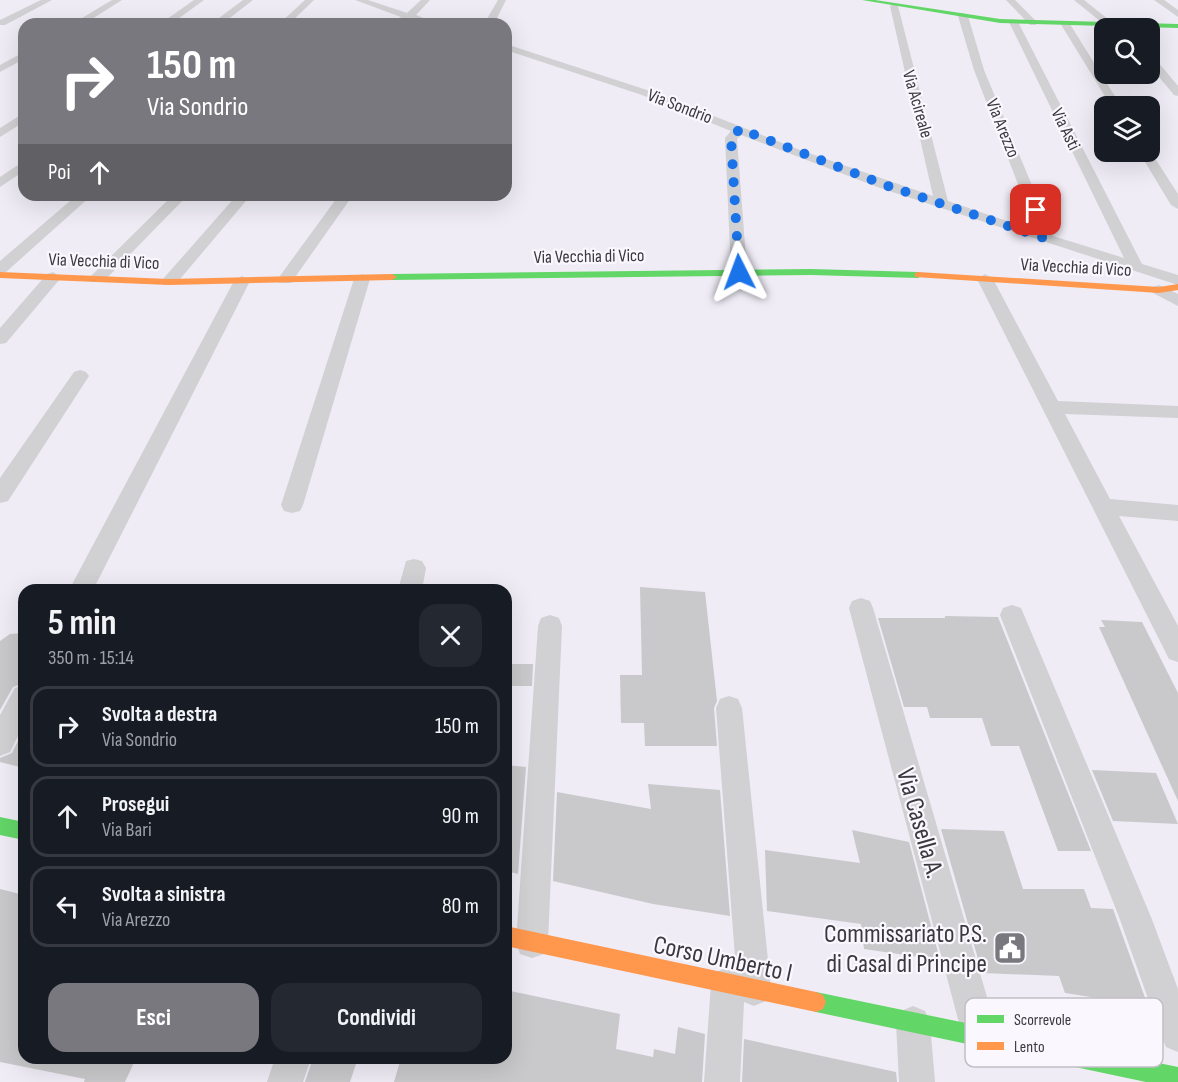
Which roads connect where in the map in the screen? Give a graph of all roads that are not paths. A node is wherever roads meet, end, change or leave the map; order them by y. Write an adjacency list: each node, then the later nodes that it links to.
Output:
1 (48, 0): 26 (street)
2 (118, 0): 17 (street)
3 (200, 0): 18 (street)
4 (249, 0): 19 (street)
5 (310, 0): 20 (street)
6 (359, 0): 15 (street)
7 (426, 0): 15 (street)
8 (502, 0): 23 (street)
9 (1011, 0): 27 (street)
10 (1078, 0): 24 (street)
11 (1158, 0): 14 (street)
12 (873, 1): 13 (street)
13 (894, 6): 16 (street); 50 (street, Via Acireale)
14 (1178, 14)
15 (408, 16): 21 (street); 22 (street)
16 (963, 16): 25 (street); 52 (street, Via Arezzo)
17 (87, 18)
18 (174, 18)
19 (224, 18)
20 (290, 18)
21 (405, 18)
22 (414, 18)
23 (492, 18)
24 (1108, 18)
25 (1014, 22): 27 (street); 53 (street, Via Asti)
26 (2, 23)
27 (1033, 23): 28 (street)
28 (1065, 23): 29 (street); 37 (street)
29 (1094, 24)
30 (1160, 26): 31 (street)
31 (1178, 26)
32 (512, 49): 41 (street, Via Sondrio)
33 (18, 58): 34 (street)
34 (0, 69)
35 (1160, 71): 36 (street)
36 (1178, 93)
37 (1110, 96)
38 (18, 118): 39 (street)
39 (0, 119)
40 (18, 121): 42 (street)
41 (740, 129): 50 (street, Via Sondrio); 55 (street)
42 (0, 133)
43 (1151, 162): 51 (street)
44 (18, 170): 45 (street)
45 (0, 183)
46 (78, 201): 54 (street)
47 (175, 201): 58 (street)
48 (239, 201): 64 (street)
49 (342, 201): 61 (street)
50 (940, 202): 52 (street, Via Sondrio)
51 (1178, 205)
52 (1047, 239): 53 (street, Via Sondrio)
53 (1136, 267): 62 (street, Via Sondrio)
54 (0, 269)
55 (739, 272): 59 (street, Via Vecchia di Vico); 60 (street, Via Vecchia di Vico)
56 (0, 275): 57 (street, Via Vecchia di Vico)
57 (53, 277): 58 (street, Via Vecchia di Vico); 68 (street)
58 (97, 279): 64 (street, Via Vecchia di Vico)
59 (362, 279): 61 (street, Via Vecchia di Vico); 73 (street)
60 (985, 279): 66 (street, Via Vecchia di Vico); 70 (street)
61 (285, 280): 63 (street, Via Vecchia di Vico)
62 (1178, 280)
63 (242, 281): 64 (street, Via Vecchia di Vico); 76 (street)
64 (169, 282)
65 (1178, 287): 66 (street, Via Vecchia di Vico)
66 (1159, 290): 67 (street)
67 (1178, 300)
68 (0, 339)
69 (80, 376): 72 (street)
70 (1053, 407): 71 (street); 74 (street)
71 (1178, 412)
72 (0, 495)
73 (292, 505)
74 (1104, 507): 75 (street); 80 (street)
75 (1178, 513)
76 (84, 584)
77 (861, 608): 88 (street, Via Casella A.)
78 (1012, 615): 91 (street)
79 (550, 626): 86 (street)
80 (1178, 651)
81 (729, 708): 87 (street)
82 (18, 709): 83 (street)
83 (0, 743)
84 (0, 826): 85 (street)
85 (18, 830)
86 (519, 939): 87 (street, Corso Umberto I)
87 (741, 986): 89 (street, Corso Umberto I); 97 (street)
88 (970, 998)
89 (913, 1023): 90 (street, Corso Umberto I); 98 (street)
90 (965, 1034)
91 (1178, 1035)
92 (291, 1064): 96 (street)
93 (1083, 1067): 94 (street, Corso Umberto I)
94 (1101, 1072): 95 (street, Corso Umberto I)
95 (1178, 1078)
96 (285, 1082)
97 (722, 1082)
98 (917, 1082)

